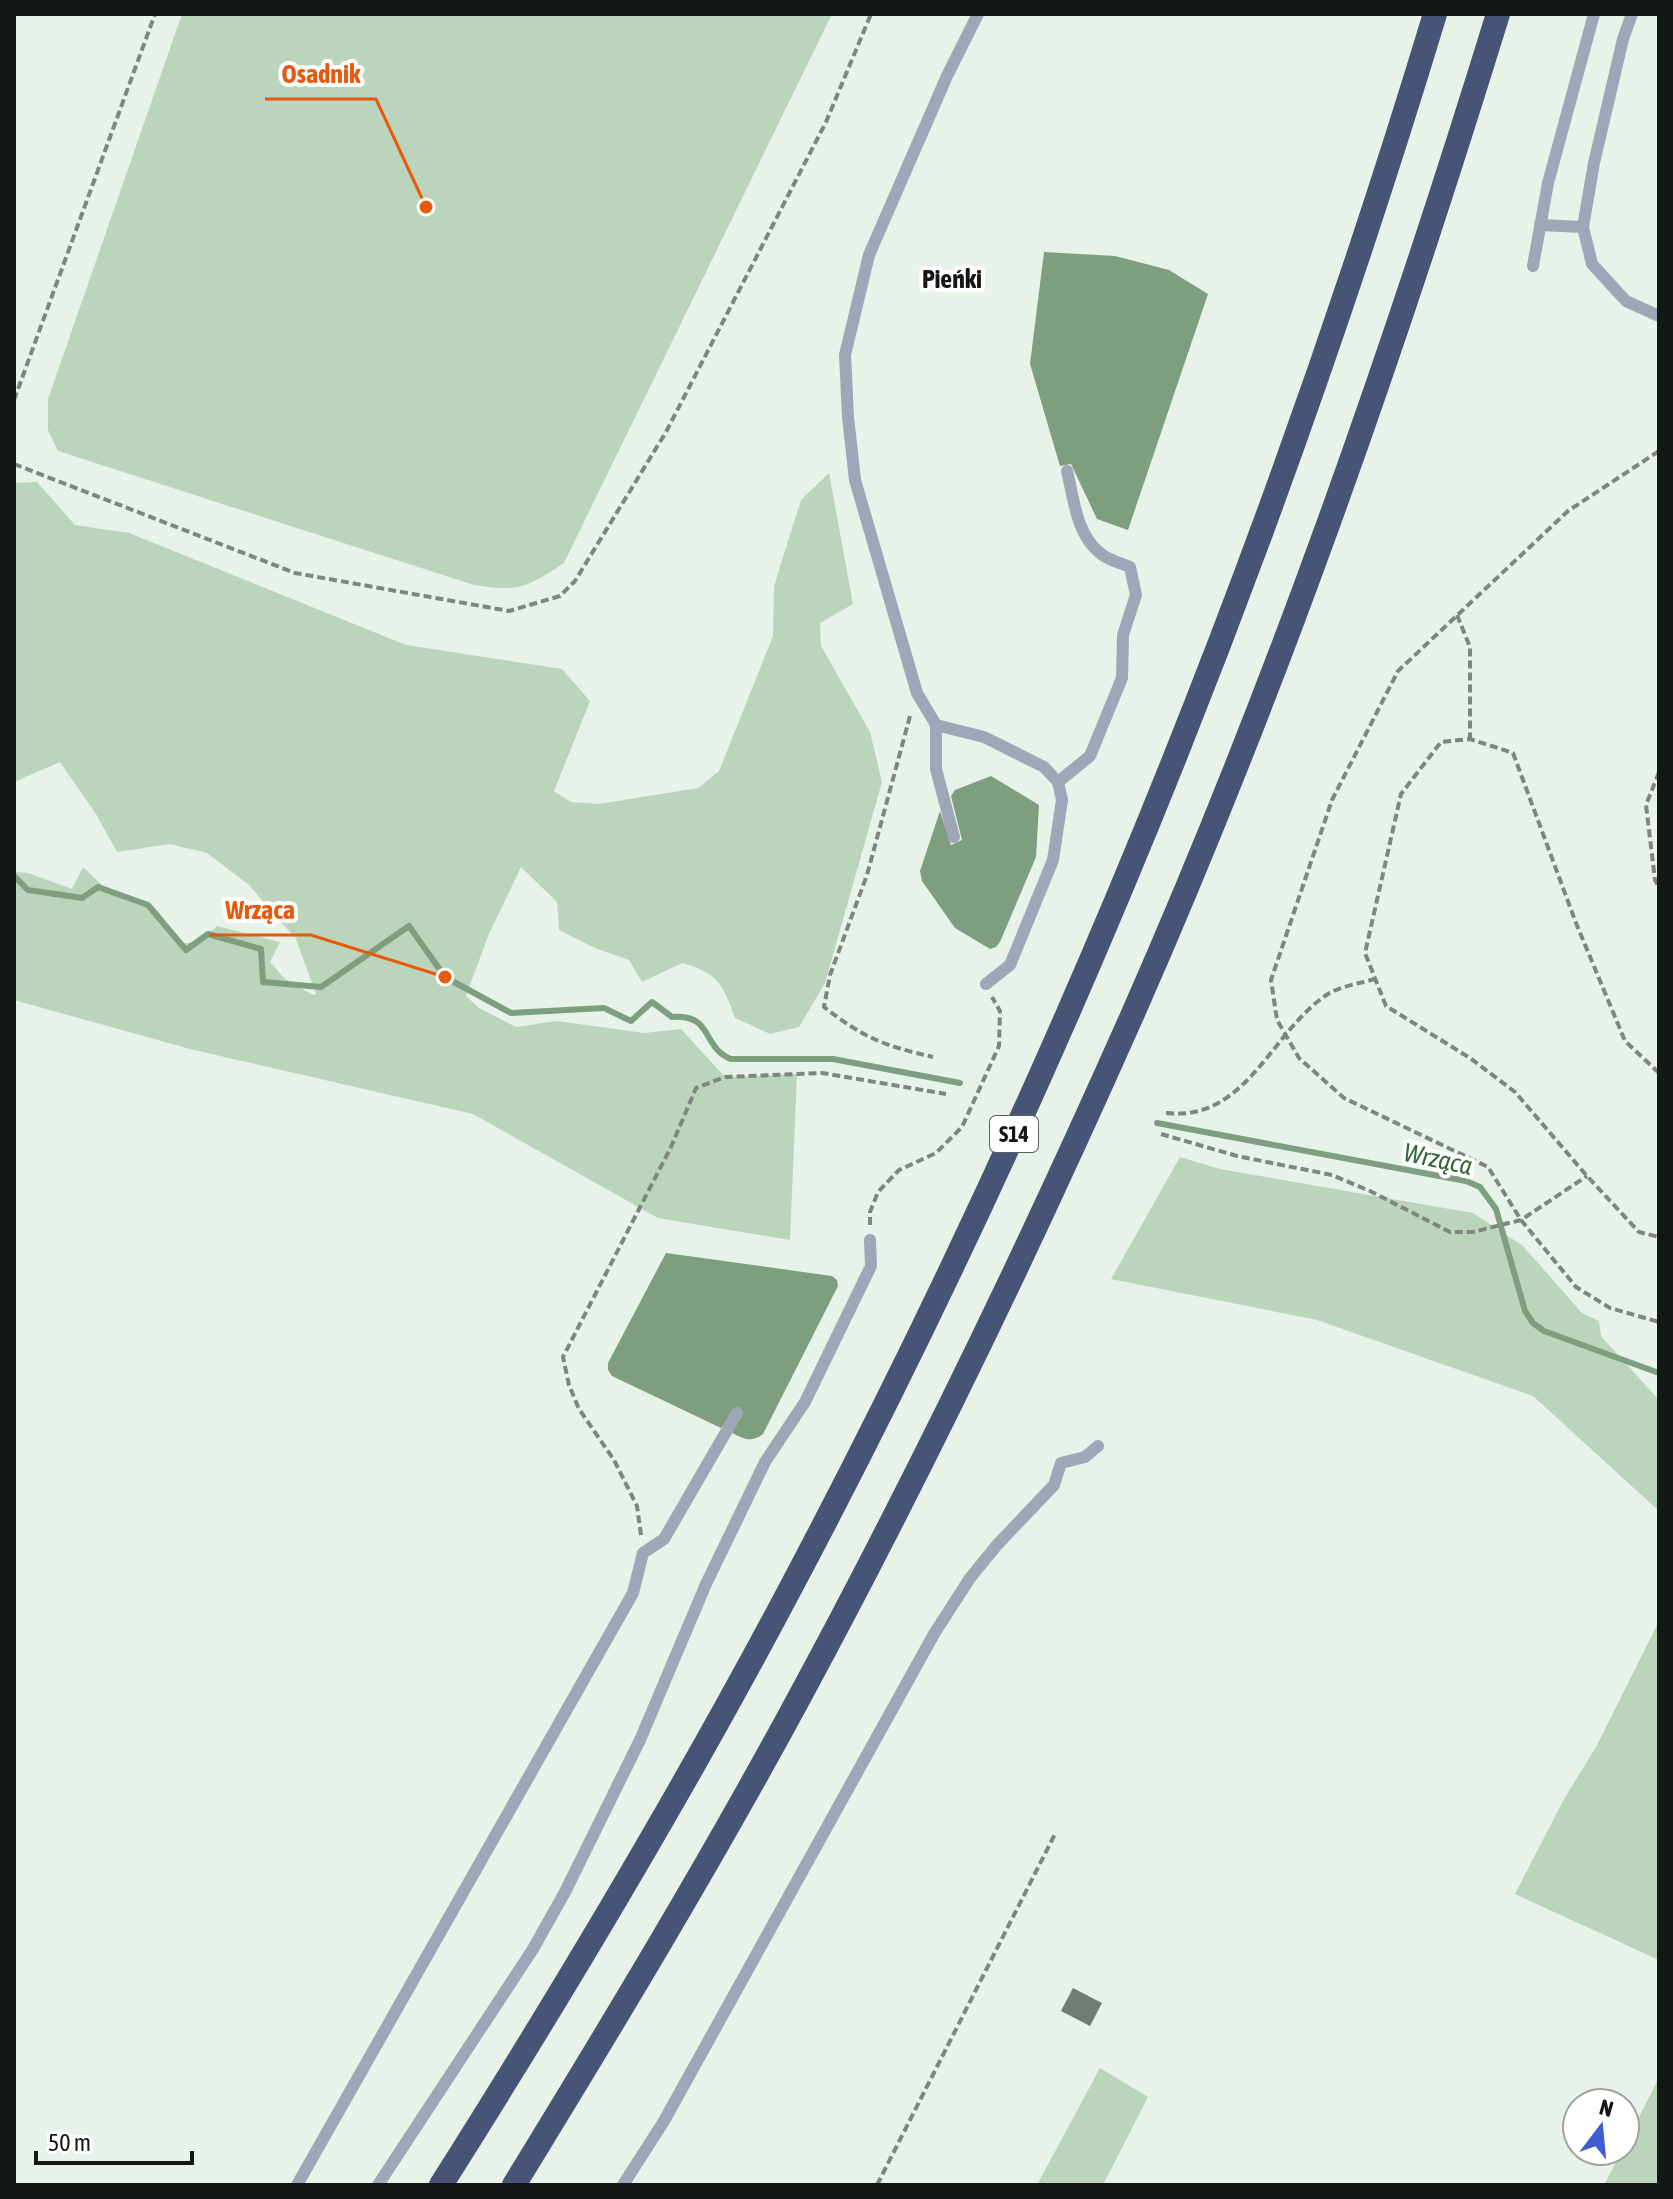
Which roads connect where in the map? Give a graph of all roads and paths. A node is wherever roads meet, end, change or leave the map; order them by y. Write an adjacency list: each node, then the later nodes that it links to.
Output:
1 (155, 14): 12 (path)
2 (871, 14): 14 (path)
3 (978, 14): 17 (lane)
4 (1435, 14): 43 (highway, S14)
5 (1498, 14): 44 (highway, S14)
6 (1594, 14): 8 (lane)
7 (1632, 14): 9 (lane)
8 (1540, 225): 9 (lane); 10 (lane)
9 (1583, 227): 11 (lane)
10 (1533, 266)
11 (1659, 316)
12 (14, 400)
13 (1659, 451): 16 (path)
14 (14, 464)
15 (1067, 471): 21 (lane)
16 (1457, 615): 19 (path); 26 (path)
17 (915, 687): 18 (lane); 27 (path)
18 (936, 725): 21 (lane); 22 (lane)
19 (1470, 739): 24 (path); 28 (path)
20 (1659, 772): 23 (path)
21 (1058, 782): 25 (lane)
22 (954, 837)
23 (1659, 887)
24 (1375, 979): 26 (path); 32 (path)
25 (986, 984): 35 (path)
26 (1285, 1034): 30 (path); 33 (path)
27 (933, 1057)
28 (1659, 1073)
29 (946, 1094): 39 (path)
30 (1166, 1113)
31 (1161, 1134): 33 (path)
32 (1587, 1176): 33 (path); 34 (path)
33 (1521, 1220): 36 (path)
34 (1659, 1237)
35 (870, 1240): 42 (lane)
36 (1659, 1322)
37 (737, 1413): 39 (lane)
38 (1098, 1446): 45 (lane)
39 (643, 1553): 41 (lane)
40 (1055, 1834): 46 (path)
41 (297, 2185)
42 (378, 2185)
43 (441, 2185)
44 (514, 2185)
45 (623, 2185)
46 (877, 2185)

